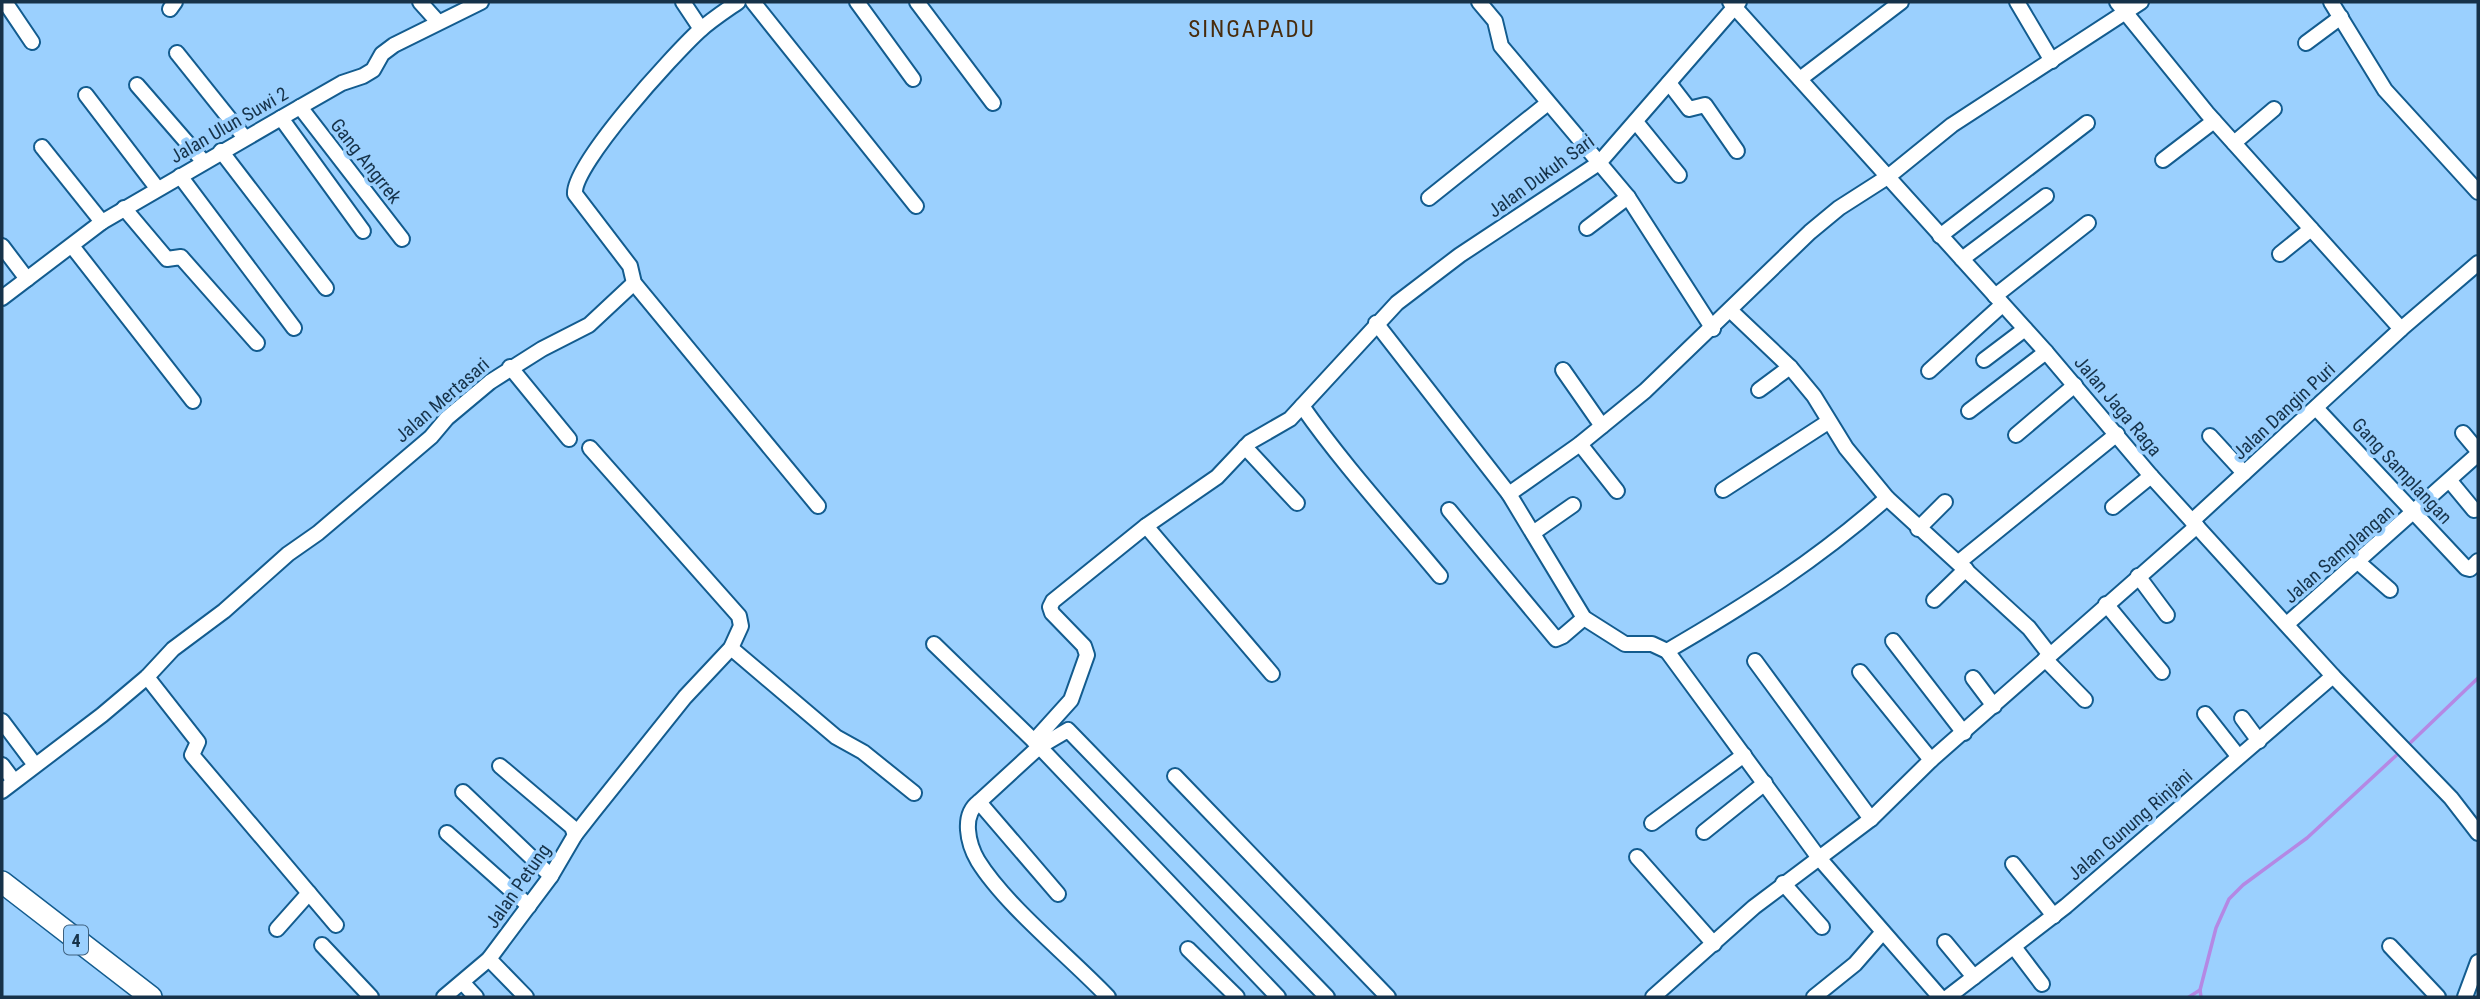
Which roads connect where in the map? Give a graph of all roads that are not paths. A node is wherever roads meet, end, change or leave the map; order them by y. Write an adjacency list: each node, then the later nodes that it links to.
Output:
1 (5, 2): 19 (street)
2 (420, 2): 17 (street)
3 (683, 2): 18 (street)
4 (738, 2): 18 (street)
5 (753, 2): 52 (street)
6 (857, 2): 23 (street)
7 (917, 2): 28 (street)
8 (1479, 2): 29 (street)
9 (1901, 2): 24 (street)
10 (2017, 2): 22 (street)
11 (2141, 2): 15 (street)
12 (2330, 2): 16 (street)
13 (475, 3): 17 (street, Jalan Ulun Suwi 2)
14 (1734, 3): 24 (street, Jalan Jaga Raga); 25 (street, Jalan Dukuh Sari)
15 (2122, 7): 22 (street); 33 (street)
16 (2341, 18): 20 (street); 48 (street)
17 (438, 22): 30 (street, Jalan Ulun Suwi 2)
18 (701, 29): 67 (street)
19 (32, 42)
20 (2305, 43)
21 (177, 53): 36 (street)
22 (2052, 61): 46 (street)
23 (913, 79)
24 (1800, 79): 46 (street, Jalan Jaga Raga)
25 (1669, 83): 34 (street, Jalan Dukuh Sari); 40 (street)
26 (137, 85): 42 (street)
27 (86, 95): 47 (street)
28 (993, 103)
29 (1548, 103): 43 (street); 51 (street)
30 (300, 107): 32 (street, Jalan Ulun Suwi 2); 60 (street, Gang Angrrek)
31 (2274, 109): 37 (street)
32 (281, 118): 36 (street, Jalan Ulun Suwi 2); 58 (street)
33 (2214, 121): 37 (street); 41 (street)
34 (1636, 122): 43 (street, Jalan Dukuh Sari); 44 (street)
35 (2087, 123): 59 (street)
36 (245, 138): 39 (street, Jalan Ulun Suwi 2)
37 (2234, 143): 57 (street)
38 (42, 147): 54 (street)
39 (221, 151): 42 (street, Jalan Ulun Suwi 2); 68 (street)
40 (1737, 151)
41 (2163, 160)
42 (202, 161): 45 (street, Jalan Ulun Suwi 2)
43 (1599, 163): 50 (street); 72 (street, Jalan Dukuh Sari)
44 (1679, 174)
45 (180, 176): 47 (street, Jalan Ulun Suwi 2); 73 (street)
46 (1889, 176): 59 (street, Jalan Jaga Raga); 71 (street)
47 (157, 188): 53 (street, Jalan Ulun Suwi 2)
48 (2478, 192)
49 (2046, 196): 64 (street)
50 (1628, 197): 56 (street); 74 (street)
51 (1429, 198)
52 (916, 206)
53 (124, 208): 54 (street, Jalan Ulun Suwi 2); 77 (street)
54 (102, 222): 62 (street, Jalan Ulun Suwi 2)
55 (2088, 223): 70 (street)
56 (1587, 228)
57 (2311, 229): 63 (street); 75 (street)
58 (363, 231)
59 (1940, 236): 64 (street, Jalan Jaga Raga)
60 (402, 239)
61 (2, 246): 66 (street)
62 (72, 246): 66 (street, Jalan Ulun Suwi 2); 86 (street)
63 (2280, 254)
64 (1962, 259): 70 (street, Jalan Jaga Raga)
65 (2478, 263): 75 (street, Jalan Dangin Puri)
66 (27, 279): 69 (street, Jalan Ulun Suwi 2)
67 (634, 282): 80 (street, Jalan Mertasari); 111 (street)
68 (326, 288)
69 (2, 298)
70 (1998, 300): 76 (street, Jalan Jaga Raga); 83 (street)
71 (1731, 311): 74 (street); 81 (street)
72 (1376, 323): 87 (street, Jalan Dukuh Sari); 106 (street)
73 (294, 328)
74 (1713, 329): 91 (street)
75 (2401, 329): 88 (street, Jalan Dangin Puri)
76 (2025, 330): 78 (street, Jalan Jaga Raga); 79 (street)
77 (257, 343)
78 (2046, 352): 84 (street, Jalan Jaga Raga); 89 (street)
79 (1984, 360)
80 (510, 367): 96 (street); 141 (street, Jalan Mertasari)
81 (1790, 367): 85 (street); 90 (street)
82 (1563, 370): 91 (street)
83 (1929, 371)
84 (2075, 385): 93 (street, Jalan Jaga Raga); 94 (street)
85 (1759, 390)
86 (193, 401)
87 (1302, 406): 98 (street, Jalan Dukuh Sari); 123 (street)
88 (2316, 408): 101 (street, Jalan Dangin Puri); 115 (street, Gang Samplangan)
89 (1969, 411)
90 (1828, 422): 104 (street); 107 (street)
91 (1602, 426): 97 (street)
92 (2463, 433): 100 (street)
93 (2117, 434): 102 (street, Jalan Jaga Raga); 122 (street)
94 (2016, 435)
95 (2210, 436): 101 (street)
96 (569, 439)
97 (1580, 443): 105 (street); 106 (street)
98 (1245, 447): 109 (street); 117 (street, Jalan Dukuh Sari)
99 (590, 448): 133 (street)
100 (2478, 453): 103 (street, Jalan Samplangan)
101 (2244, 473): 116 (street, Jalan Dangin Puri)
102 (2151, 476): 112 (street); 116 (street, Jalan Jaga Raga)
103 (2450, 481): 114 (street); 115 (street, Jalan Samplangan)
104 (1723, 490)
105 (1617, 491)
106 (1509, 494): 119 (street)
107 (1887, 498): 118 (street); 134 (street)
108 (1945, 502): 118 (street)
109 (1297, 503)
110 (1573, 505): 119 (street)
111 (818, 506)
112 (2113, 507)
113 (1449, 510): 129 (street)
114 (2474, 510)
115 (2416, 513): 120 (street, Gang Samplangan); 121 (street, Jalan Samplangan)
116 (2194, 523): 124 (street, Jalan Dangin Puri); 130 (street, Jalan Jaga Raga)
117 (1146, 526): 139 (street); 150 (street, Jalan Dukuh Sari)
118 (1918, 529): 122 (street)
119 (1534, 533): 129 (street)
120 (2478, 561)
121 (2358, 562): 125 (street); 130 (street, Jalan Samplangan)
122 (1962, 566): 126 (street); 135 (street)
123 (1440, 576)
124 (2138, 576): 127 (street, Jalan Dangin Puri); 128 (street)
125 (2390, 590)
126 (1934, 600)
127 (2106, 604): 135 (street, Jalan Dangin Puri); 138 (street)
128 (2167, 615)
129 (1584, 618): 134 (street)
130 (2287, 624): 140 (street, Jalan Jaga Raga)
131 (1894, 641): 148 (street)
132 (934, 644): 150 (street)
133 (731, 648): 162 (street); 169 (street)
134 (1667, 651): 151 (street)
135 (2048, 657): 143 (street); 144 (street, Jalan Dangin Puri)
136 (1755, 661): 164 (street)
137 (1860, 672): 153 (street)
138 (2162, 672)
139 (1272, 674)
140 (2333, 676): 149 (street, Jalan Gunung Rinjani); 167 (street, Jalan Jaga Raga)
141 (147, 677): 155 (street, Jalan Mertasari); 176 (street)
142 (1973, 678): 144 (street)
143 (2085, 700)
144 (1994, 706): 148 (street, Jalan Dangin Puri)
145 (2205, 714): 152 (street)
146 (2242, 718): 149 (street)
147 (2, 721): 155 (street)
148 (1964, 733): 153 (street, Jalan Dangin Puri)
149 (2259, 741): 152 (street, Jalan Gunung Rinjani)
150 (1036, 744): 163 (street); 202 (street); 203 (street)
151 (1744, 754): 159 (street); 165 (street)
152 (2238, 756): 179 (street, Jalan Gunung Rinjani)
153 (1931, 760): 164 (street, Jalan Dangin Puri)
154 (2, 765): 158 (street)
155 (35, 765): 158 (street, Jalan Mertasari)
156 (500, 766): 169 (street, Jalan Petung)
157 (1175, 776): 204 (street)
158 (14, 781): 160 (street, Jalan Mertasari)
159 (1765, 783): 166 (street); 171 (street)
160 (2, 791)
161 (463, 792): 173 (street)
162 (914, 793)
163 (979, 802): 177 (street); 200 (street)
164 (1871, 819): 171 (street, Jalan Dangin Puri)
165 (1652, 823)
166 (1703, 832)
167 (2478, 832)
168 (447, 833): 178 (street)
169 (575, 835): 173 (street, Jalan Petung)
170 (1637, 857): 185 (street)
171 (1819, 858): 175 (street, Jalan Dangin Puri); 183 (street)
172 (2013, 864): 179 (street)
173 (551, 876): 178 (street, Jalan Petung)
174 (2, 882): 195 (highway, 4)
175 (1783, 883): 181 (street); 185 (street, Jalan Dangin Puri)
176 (309, 893): 180 (street); 182 (street)
177 (1058, 894)
178 (529, 906): 190 (street, Jalan Petung)
179 (2054, 916): 188 (street, Jalan Gunung Rinjani)
180 (336, 925)
181 (1822, 927)
182 (277, 929)
183 (1882, 933): 206 (street); 207 (street)
184 (1945, 942): 192 (street)
185 (1714, 944): 205 (street, Jalan Dangin Puri)
186 (322, 945): 196 (street)
187 (2390, 946): 209 (street)
188 (2014, 947): 192 (street, Jalan Gunung Rinjani); 194 (street)
189 (1188, 949): 201 (street)
190 (489, 959): 193 (street, Jalan Petung); 199 (street)
191 (2478, 962): 210 (street)
192 (1974, 977): 208 (street, Jalan Gunung Rinjani)
193 (463, 983): 197 (street, Jalan Petung); 198 (street)
194 (2042, 984)
195 (151, 997)
196 (371, 997)
197 (444, 997)
198 (476, 997)
199 (526, 997)
200 (1108, 997)
201 (1237, 997)
202 (1278, 997)
203 (1327, 997)
204 (1388, 997)
205 (1653, 997)
206 (1814, 997)
207 (1940, 997)
208 (1948, 997)
209 (2438, 997)
210 (2465, 997)

